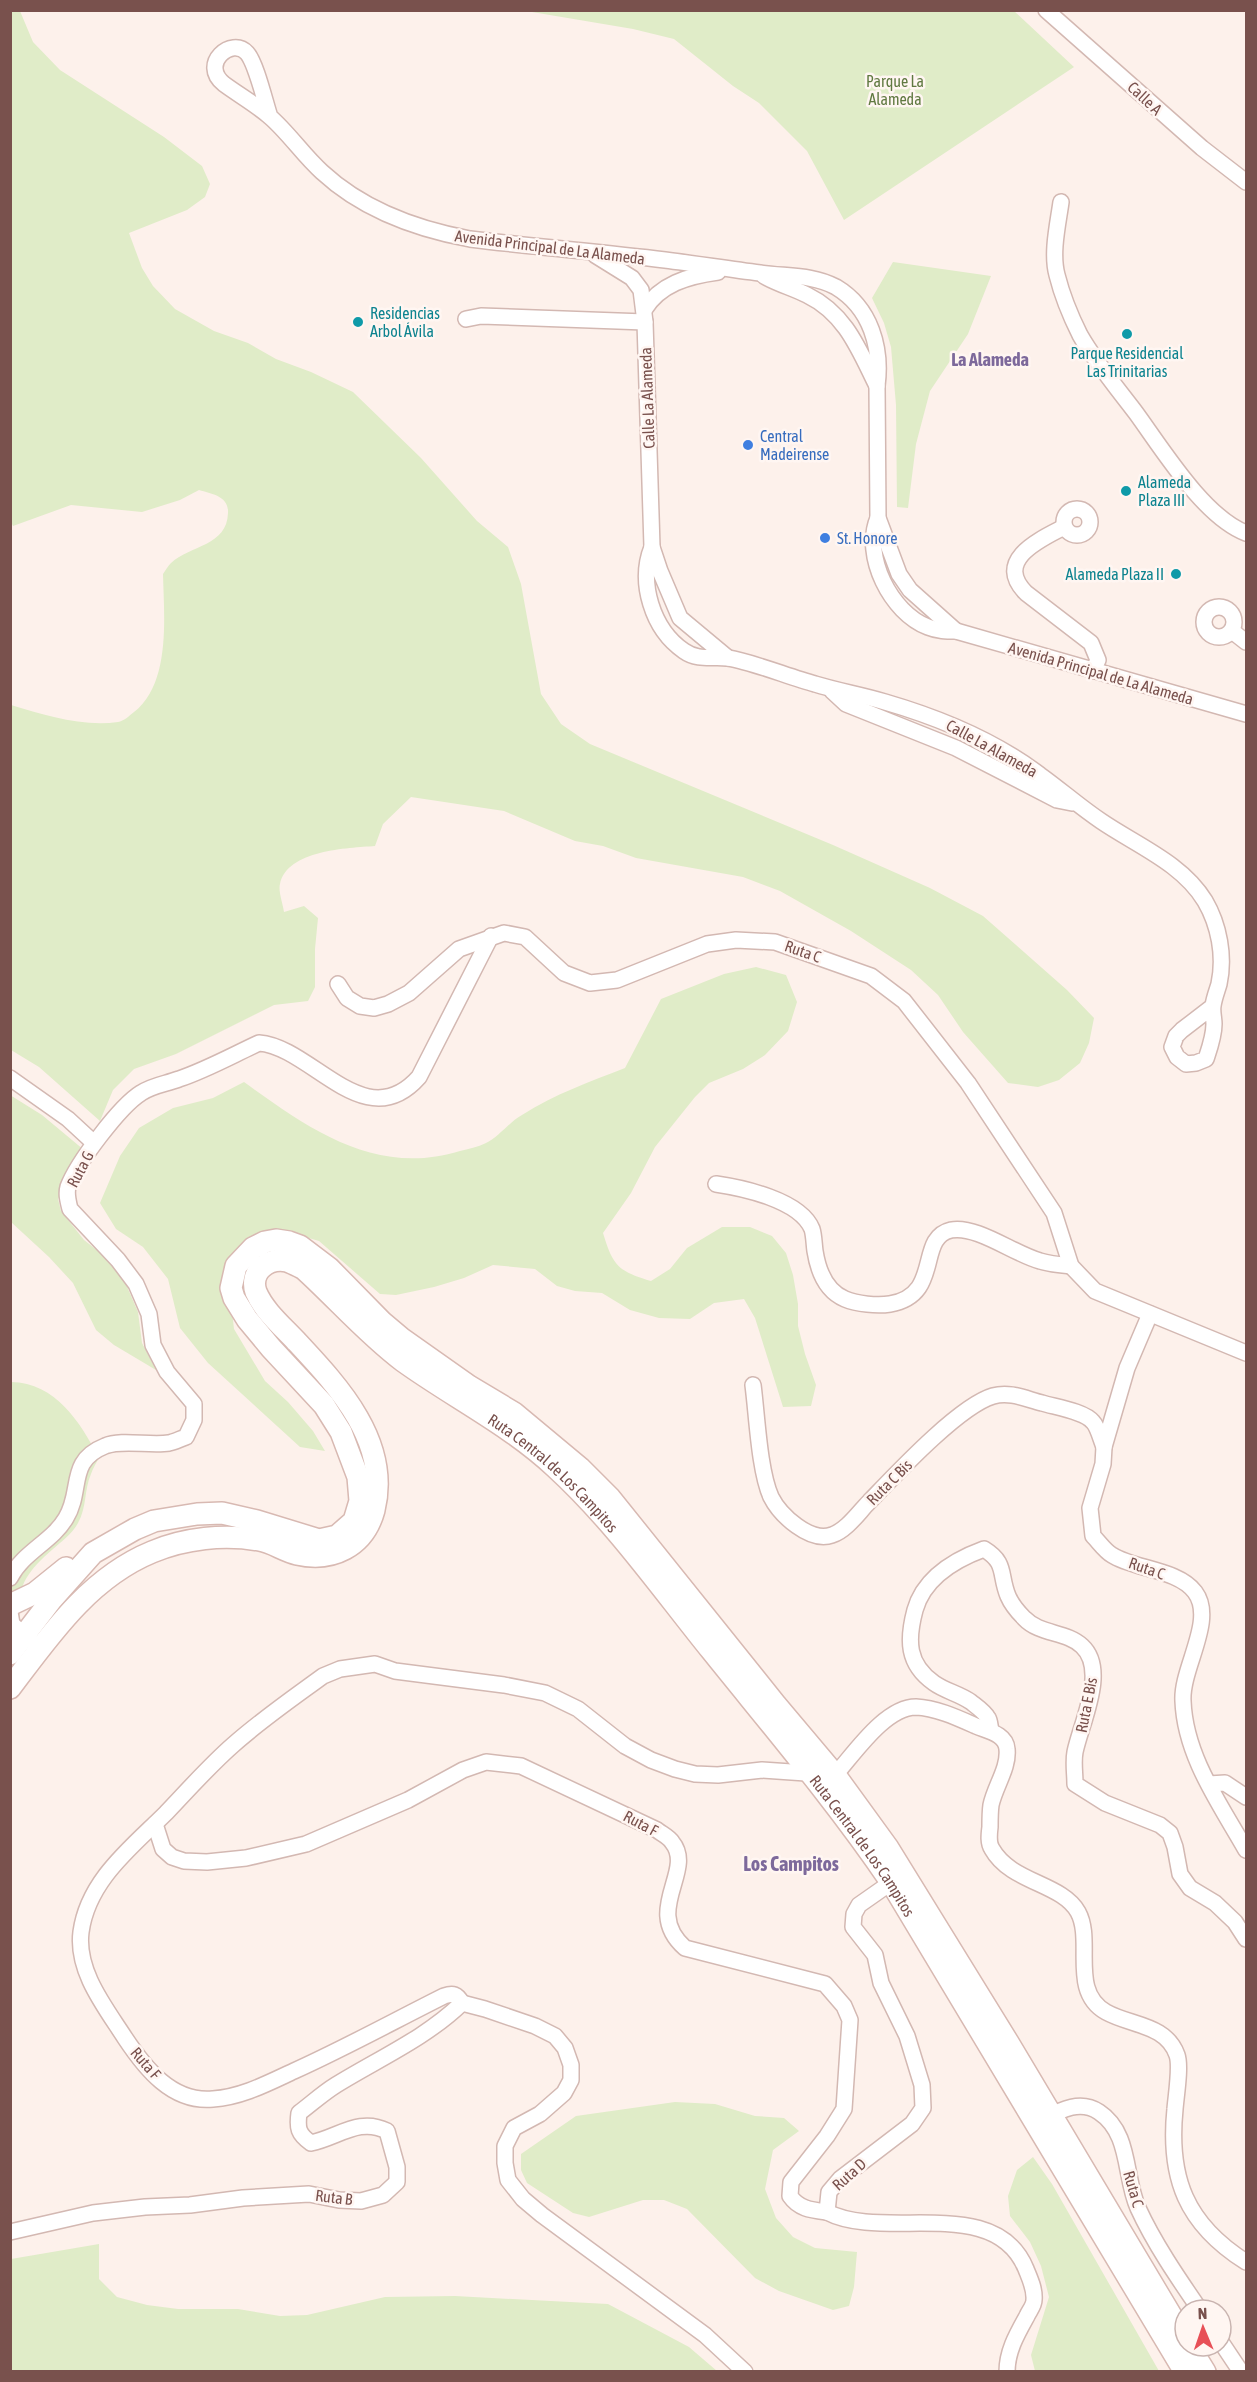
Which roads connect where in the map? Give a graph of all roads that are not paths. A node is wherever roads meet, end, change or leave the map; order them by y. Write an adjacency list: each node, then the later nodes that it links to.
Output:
1 (1046, 10): 3 (street, Calle A)
2 (270, 117): 2 (street, Avenida Principal de La Alameda); 5 (street, Avenida Principal de La Alameda)
3 (1246, 182)
4 (1061, 202): 15 (street)
5 (590, 252): 6 (street, Avenida Principal de La Alameda); 9 (street, Calle La Alameda)
6 (738, 269): 7 (street, Avenida Principal de La Alameda); 9 (street)
7 (761, 274): 8 (street, Avenida Principal de La Alameda); 10 (street, Avenida Principal de La Alameda)
8 (854, 303): 10 (street); 12 (street, Avenida Principal de La Alameda)
9 (644, 316): 11 (street); 16 (street, Calle La Alameda)
10 (839, 318): 12 (street, Avenida Principal de La Alameda)
11 (466, 320)
12 (877, 386): 13 (street, Avenida Principal de La Alameda)
13 (878, 518): 17 (street, Avenida Principal de La Alameda); 18 (street, Avenida Principal de La Alameda)
14 (1064, 527): 25 (street)
15 (1246, 533)
16 (652, 546): 19 (street, Calle La Alameda); 20 (street, Calle La Alameda)
17 (910, 590): 18 (street); 21 (street, Avenida Principal de La Alameda)
18 (893, 595): 21 (street, Avenida Principal de La Alameda)
19 (680, 618): 20 (street); 24 (street, Calle La Alameda)
20 (663, 629): 24 (street, Calle La Alameda)
21 (956, 631): 25 (street, Avenida Principal de La Alameda)
22 (1232, 631): 23 (street)
23 (1246, 642)
24 (728, 658): 26 (street, Calle La Alameda)
25 (1093, 671): 27 (street, Avenida Principal de La Alameda)
26 (829, 689): 28 (street, Calle La Alameda); 29 (street, Calle La Alameda)
27 (1246, 714)
28 (964, 731): 29 (street); 30 (street, Calle La Alameda)
29 (956, 748): 30 (street, Calle La Alameda)
30 (1077, 804): 33 (street, Calle La Alameda)
31 (491, 936): 32 (street, Ruta C); 35 (street, Ruta G); 37 (street, Ruta C)
32 (338, 984)
33 (1212, 1007)
34 (10, 1078): 35 (street)
35 (94, 1143): 43 (street, Ruta G)
36 (716, 1184): 37 (street)
37 (1071, 1266): 38 (street, Ruta C)
38 (1150, 1314): 39 (street, Ruta C); 41 (street, Ruta C)
39 (1246, 1353)
40 (753, 1384): 41 (street, Ruta C Bis)
41 (1104, 1447): 52 (street, Ruta C)
42 (93, 1553): 44 (main road); 46 (main road, Ruta Central de Los Campitos); 51 (main road, Ruta Central de Los Campitos)
43 (10, 1578)
44 (10, 1605)
45 (10, 1612): 46 (street)
46 (32, 1642): 47 (main road, Ruta Central de Los Campitos); 48 (main road, Ruta Central de Los Campitos); 50 (main road, Ruta Central de Los Campitos)
47 (10, 1654)
48 (10, 1688)
49 (991, 1731): 51 (street); 57 (street, Ruta E Bis); 62 (street, Ruta E Bis)
50 (811, 1775): 51 (street, Ruta F); 54 (street, Ruta F); 56 (main road, Ruta Central de Los Campitos)
51 (835, 1775): 56 (main road, Ruta Central de Los Campitos)
52 (1209, 1784): 53 (street); 55 (street)
53 (1246, 1797)
54 (155, 1824): 58 (street, Ruta F); 60 (street, Ruta F)
55 (1246, 1850)
56 (898, 1878): 59 (main road, Ruta Central de Los Campitos); 60 (street, Ruta D)
57 (1246, 1939)
58 (462, 2003): 61 (street, Ruta B); 67 (street)
59 (1043, 2120): 63 (street, Ruta C); 64 (main road, Ruta Central de Los Campitos); 69 (main road, Ruta Central de Los Campitos)
60 (827, 2212): 68 (street, Ruta D)
61 (10, 2232)
62 (1246, 2262)
63 (1192, 2298)
64 (1173, 2320)
65 (1196, 2358): 70 (main road)
66 (1232, 2358): 71 (street)
67 (745, 2372)
68 (1007, 2372)
69 (1185, 2372)
70 (1205, 2372)
71 (1241, 2372)

